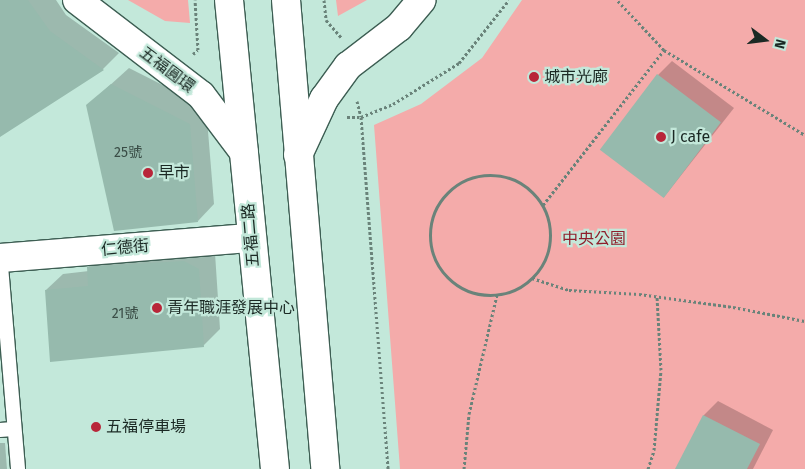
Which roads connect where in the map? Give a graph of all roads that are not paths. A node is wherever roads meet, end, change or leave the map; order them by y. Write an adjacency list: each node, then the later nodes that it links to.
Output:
1 (76, 0): 5 (main road, 五福圓環)
2 (229, 0): 5 (main road, 五福二路)
3 (286, 0): 6 (main road)
4 (422, 0): 6 (main road)
5 (244, 152): 7 (main road, 五福二路)
6 (298, 155): 12 (main road)
7 (250, 238): 8 (main road, 仁德街); 11 (main road, 五福二路)
8 (0, 257): 9 (lane)
9 (7, 430): 10 (lane)
10 (18, 469)
11 (275, 469)
12 (326, 469)

